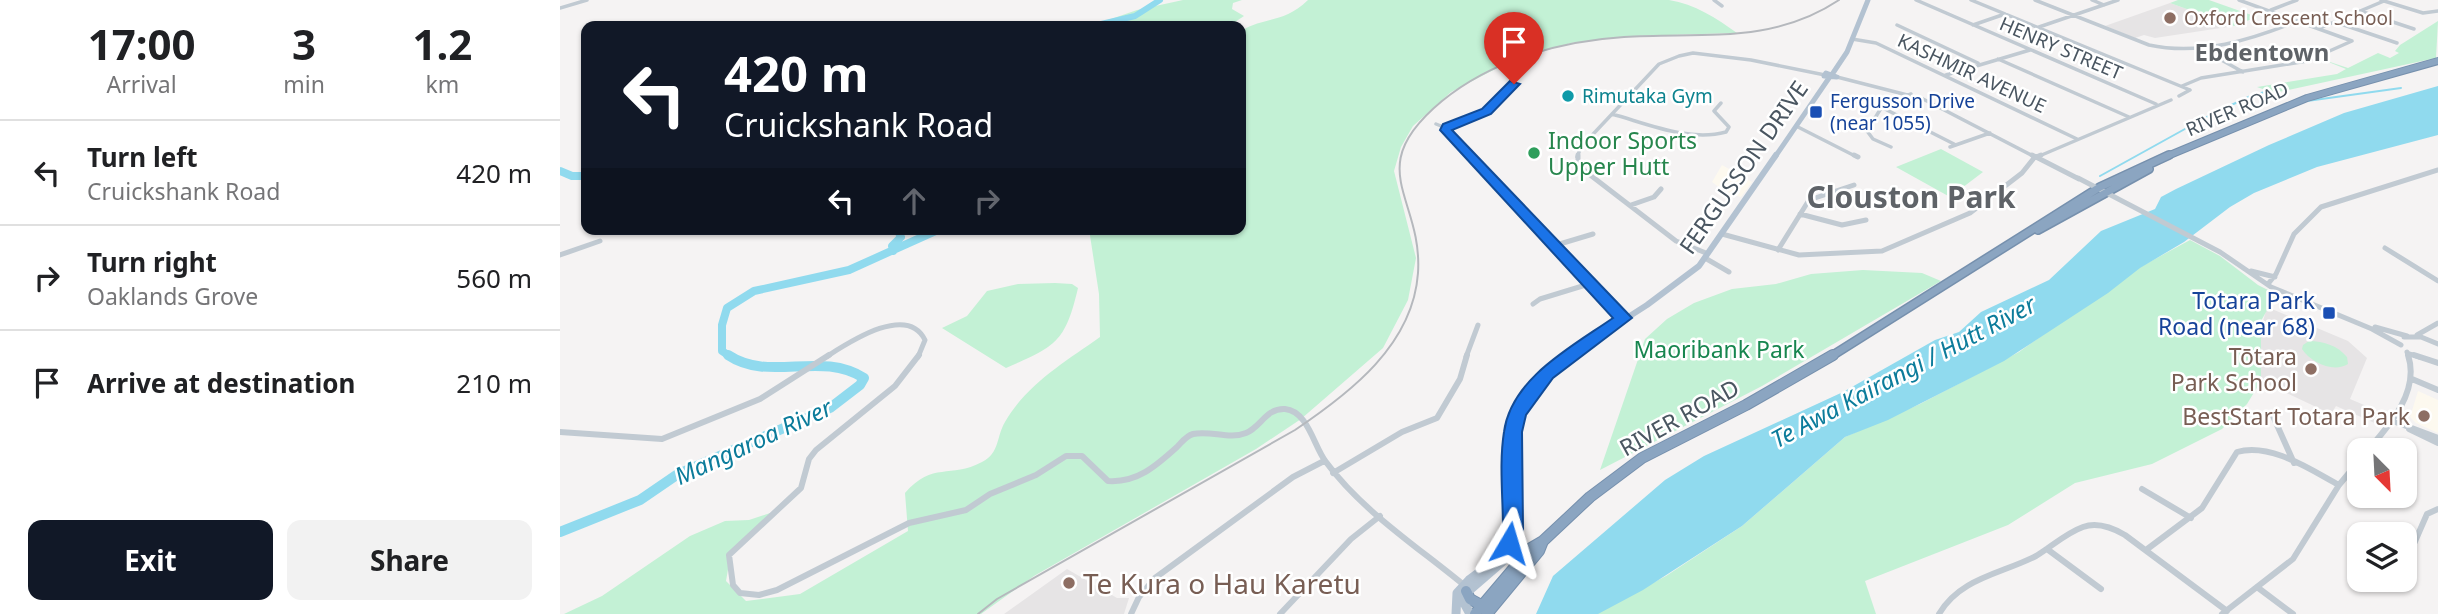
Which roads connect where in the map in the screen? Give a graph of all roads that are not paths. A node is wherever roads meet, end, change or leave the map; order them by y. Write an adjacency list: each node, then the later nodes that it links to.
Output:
1 (587, 0): 14 (street)
2 (1714, 0): 13 (street)
3 (1916, 0): 23 (street, HENRY STREET)
4 (1971, 0): 18 (street)
5 (2035, 0): 19 (street)
6 (2092, 0): 12 (street)
7 (2118, 0): 12 (street)
8 (2239, 0): 15 (street)
9 (2297, 0): 15 (street)
10 (2382, 0): 16 (street); 17 (street)
11 (1866, 1): 27 (main road, FERGUSSON DRIVE)
12 (2105, 5): 19 (street)
13 (1722, 6)
14 (560, 8)
15 (2270, 11): 20 (street)
16 (2360, 11): 21 (street); 26 (street)
17 (2438, 11)
18 (2005, 14): 23 (street); 24 (street)
19 (2074, 15): 24 (street); 29 (street)
20 (2299, 20): 25 (street); 29 (street)
21 (2335, 22): 25 (street); 28 (street)
22 (1897, 24): 33 (street)
23 (1973, 25): 30 (street, HENRY STREET)
24 (2039, 27): 38 (street)
25 (2320, 28): 34 (street)
26 (2414, 29)
27 (1852, 39): 35 (street, KASHMIR AVENUE); 37 (main road, FERGUSSON DRIVE)
28 (2397, 43)
29 (2198, 47): 34 (street)
30 (2030, 50): 31 (street); 43 (street, HENRY STREET)
31 (1998, 59): 33 (street); 46 (street)
32 (2438, 61): 58 (highway, RIVER ROAD)
33 (1978, 63): 35 (street)
34 (2243, 72): 38 (street)
35 (1946, 75): 51 (street, KASHMIR AVENUE)
36 (1514, 76): 49 (street)
37 (1831, 76): 39 (street); 45 (street); 48 (main road, FERGUSSON DRIVE)
38 (2182, 86): 40 (street)
39 (1911, 94): 44 (street); 50 (street)
40 (2179, 96)
41 (2171, 100): 43 (street)
42 (1721, 103): 45 (street)
43 (2157, 104): 46 (street)
44 (1881, 107): 50 (street); 52 (street)
45 (1612, 114): 59 (street)
46 (2129, 117): 51 (street)
47 (1436, 124): 49 (street)
48 (1796, 126): 53 (street); 62 (main road, FERGUSSON DRIVE)
49 (1446, 128): 65 (street)
50 (1990, 133): 54 (street)
51 (2077, 139): 54 (street)
52 (1891, 147)
53 (1858, 157)
54 (2037, 157): 58 (street); 67 (street)
55 (2438, 170): 72 (street)
56 (1854, 185): 60 (street)
57 (1661, 189): 59 (street)
58 (2102, 190): 70 (street); 108 (highway, RIVER ROAD)
59 (1631, 205): 69 (street)
60 (1800, 214): 61 (street); 67 (street)
61 (1866, 220)
62 (1722, 233): 67 (street); 69 (main road, FERGUSSON DRIVE)
63 (1593, 234): 65 (street)
64 (600, 241): 68 (street)
65 (1553, 246): 74 (street)
66 (2385, 248): 73 (street)
67 (1778, 250)
68 (560, 255)
69 (1705, 256): 71 (street); 77 (main road, FERGUSSON DRIVE)
70 (2248, 270): 72 (street); 75 (street)
71 (1729, 272)
72 (2276, 277): 75 (street)
73 (2438, 281)
74 (1589, 284): 76 (street); 77 (street)
75 (2268, 284): 80 (street); 82 (street)
76 (1532, 304)
77 (1624, 318): 106 (main road, FERGUSSON DRIVE)
78 (1478, 325): 95 (street)
79 (2436, 325): 80 (street); 81 (street)
80 (2410, 336): 81 (street); 82 (street)
81 (2438, 342)
82 (2401, 345): 83 (street)
83 (2407, 352): 84 (street); 85 (street)
84 (2434, 362): 85 (street)
85 (2414, 370): 86 (street)
86 (2412, 379): 87 (street); 89 (street)
87 (2438, 390)
88 (2273, 416): 94 (street)
89 (2393, 421): 91 (street); 92 (street)
90 (560, 432): 93 (street)
91 (2378, 438)
92 (2438, 440)
93 (1324, 461): 95 (street); 110 (street)
94 (2294, 463): 97 (street); 101 (street)
95 (1333, 473): 100 (street)
96 (2347, 475): 97 (street)
97 (2339, 485): 105 (street)
98 (2142, 489): 101 (street)
99 (2438, 509): 102 (street)
100 (1380, 516): 106 (street); 111 (street)
101 (2191, 518): 104 (street)
102 (2417, 537)
103 (2047, 549): 104 (street); 107 (street); 113 (street)
104 (2146, 550): 109 (street)
105 (2257, 587): 109 (street); 114 (street)
106 (1465, 588): 108 (highway); 112 (main road)
107 (2101, 589)
108 (1478, 612)
109 (2225, 612)
110 (1131, 614)
111 (1280, 614)
112 (1456, 614)
113 (1939, 614)
114 (2293, 614)

